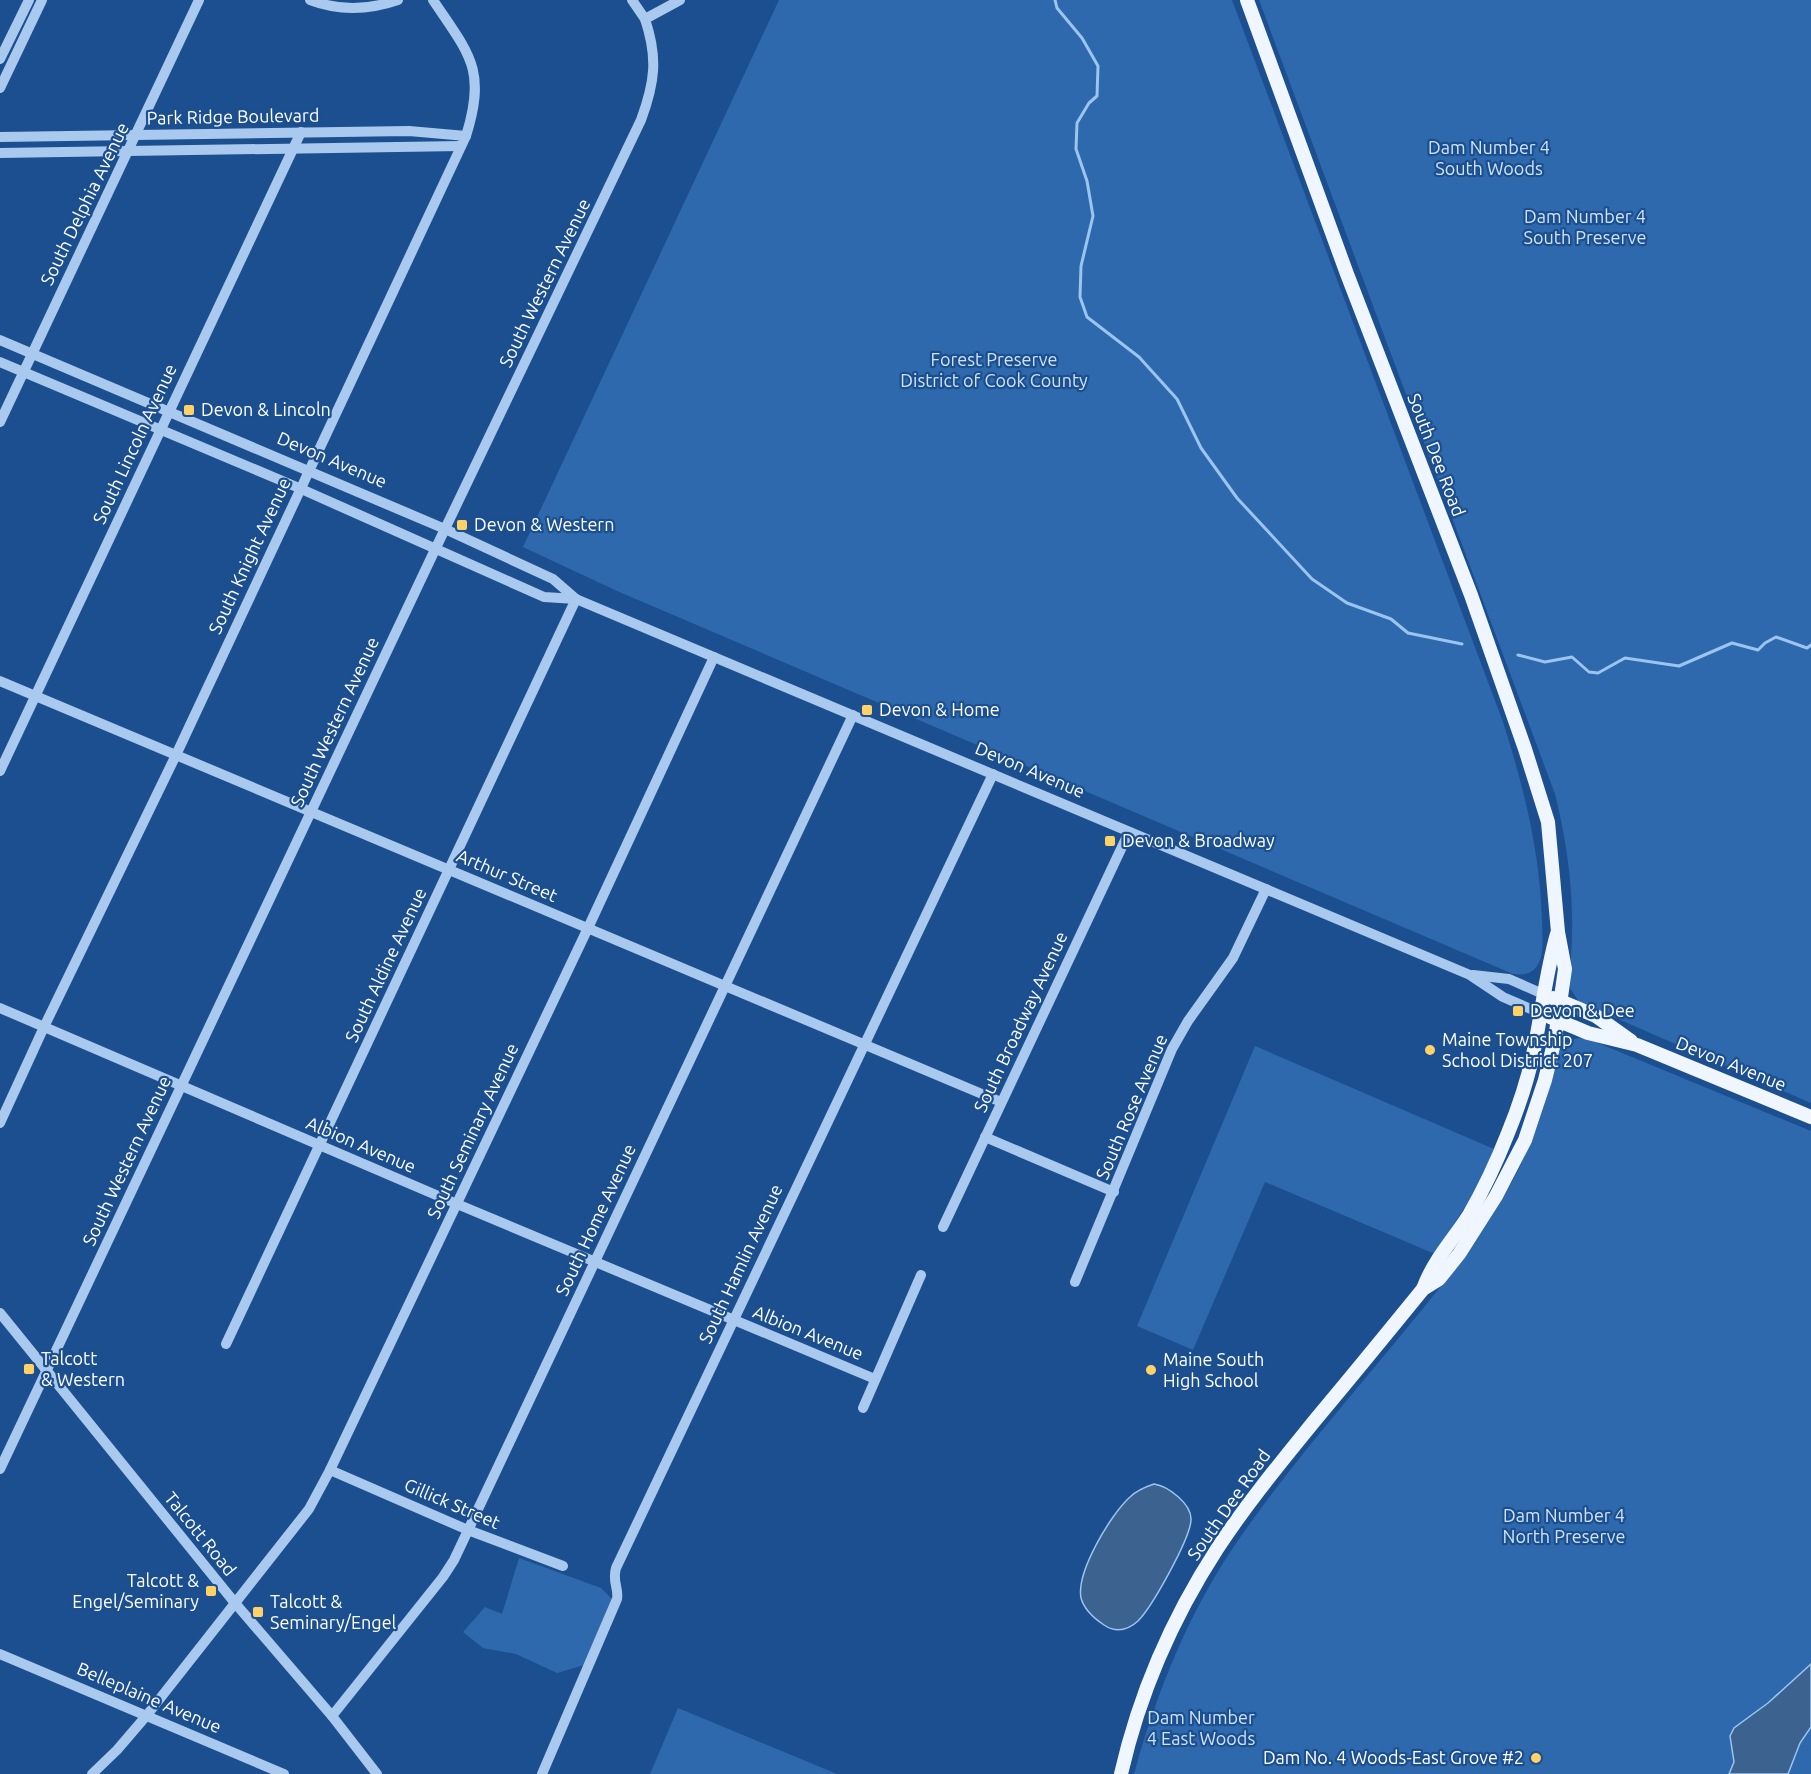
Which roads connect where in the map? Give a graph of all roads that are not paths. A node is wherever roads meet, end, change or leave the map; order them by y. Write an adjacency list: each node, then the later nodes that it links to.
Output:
1 (29, 0): 11 (street)
2 (42, 0): 12 (street)
3 (199, 0): 14 (street, South Delphia Avenue)
4 (310, 0): 5 (street)
5 (398, 0)
6 (434, 0): 16 (street, South Knight Avenue)
7 (632, 0): 10 (street, South Western Avenue)
8 (680, 0): 10 (street)
9 (1247, 0): 44 (main road, South Dee Road)
10 (645, 19): 29 (street, South Western Avenue)
11 (0, 59)
12 (0, 88)
13 (301, 132): 14 (street, Park Ridge Boulevard); 16 (street, Park Ridge Boulevard); 17 (street, South Lincoln Avenue)
14 (136, 136): 15 (street, Park Ridge Boulevard); 18 (street, South Delphia Avenue)
15 (0, 137)
16 (464, 141): 17 (street, Park Ridge Boulevard); 27 (street, South Knight Avenue)
17 (294, 149): 18 (street, Park Ridge Boulevard); 24 (street, South Lincoln Avenue)
18 (128, 151): 19 (street, Park Ridge Boulevard); 21 (street, South Delphia Avenue)
19 (0, 153)
20 (0, 340): 21 (street, Devon Avenue)
21 (32, 353): 23 (street, South Delphia Avenue); 24 (street, Devon Avenue)
22 (0, 362): 23 (street, Devon Avenue)
23 (23, 372): 25 (street, South Delphia Avenue); 26 (street, Devon Avenue)
24 (170, 410): 26 (street, South Lincoln Avenue); 27 (street, Devon Avenue)
25 (0, 422)
26 (160, 430): 28 (street, Devon Avenue); 34 (street, South Lincoln Avenue)
27 (308, 470): 28 (street, South Knight Avenue); 29 (street, Devon Avenue)
28 (299, 488): 30 (street, Devon Avenue); 36 (street, South Knight Avenue)
29 (445, 529): 30 (street, South Western Avenue); 31 (street, Devon Avenue)
30 (436, 548): 31 (street, Devon Avenue); 39 (street, South Western Avenue)
31 (576, 599): 32 (street, Devon Avenue); 41 (street, South Aldine Avenue)
32 (714, 657): 35 (street, Devon Avenue); 43 (street, South Seminary Avenue)
33 (0, 681): 34 (street, Arthur Street)
34 (36, 696): 36 (street, Arthur Street); 37 (street, South Lincoln Avenue)
35 (853, 716): 38 (street, Devon Avenue); 46 (street, South Home Avenue)
36 (176, 755): 39 (street, Arthur Street); 52 (street, South Knight Avenue)
37 (0, 771)
38 (993, 774): 40 (street, Devon Avenue); 53 (street, South Hamlin Avenue)
39 (311, 812): 41 (street, Arthur Street); 55 (street, South Western Avenue)
40 (1130, 832): 42 (street, Devon Avenue); 56 (street, South Broadway Avenue)
41 (449, 870): 43 (street, Arthur Street); 60 (street, South Aldine Avenue)
42 (1266, 889): 45 (street, Devon Avenue); 61 (street, South Rose Avenue)
43 (588, 928): 46 (street, Arthur Street); 62 (street, South Seminary Avenue)
44 (1558, 932): 47 (main road, South Dee Road); 48 (main road, South Dee Road)
45 (1470, 975): 47 (street, Devon Avenue); 50 (street, Devon Avenue)
46 (725, 986): 53 (street, Arthur Street); 64 (street, South Home Avenue)
47 (1543, 994): 48 (main road, Devon Avenue); 50 (main road, South Dee Road)
48 (1561, 1002): 51 (main road, South Dee Road); 54 (main road, Devon Avenue)
49 (0, 1008): 52 (street, Albion Avenue)
50 (1540, 1013): 51 (main road, Devon Avenue); 67 (main road, South Dee Road)
51 (1558, 1021): 54 (main road, Devon Avenue); 67 (main road, South Dee Road)
52 (44, 1027): 55 (street, Albion Avenue); 58 (street, South Knight Avenue)
53 (864, 1044): 56 (street, Arthur Street); 69 (street, South Hamlin Avenue)
54 (1637, 1045): 57 (main road, Devon Avenue)
55 (181, 1086): 60 (street, Albion Avenue); 71 (street, South Western Avenue)
56 (1001, 1102): 59 (street, South Broadway Avenue)
57 (1811, 1117)
58 (0, 1123)
59 (985, 1137): 61 (street); 63 (street, South Broadway Avenue)
60 (320, 1145): 62 (street, Albion Avenue); 70 (street, South Aldine Avenue)
61 (1114, 1192): 66 (street, South Rose Avenue)
62 (457, 1204): 64 (street, Albion Avenue); 75 (street, South Seminary Avenue)
63 (943, 1227)
64 (594, 1261): 69 (street, Albion Avenue); 76 (street, South Home Avenue)
65 (921, 1275): 72 (street)
66 (1075, 1282)
67 (1423, 1289): 86 (main road, South Dee Road)
68 (0, 1314): 71 (street, Talcott Road)
69 (733, 1320): 72 (street, Albion Avenue); 85 (street, South Hamlin Avenue)
70 (226, 1344)
71 (46, 1371): 74 (street, South Western Avenue); 78 (street, Talcott Road)
72 (875, 1379): 73 (street)
73 (862, 1408)
74 (0, 1469)
75 (330, 1470): 76 (street, Gillick Street); 78 (street, South Seminary Avenue)
76 (468, 1530): 77 (street, Gillick Street); 81 (street, South Home Avenue)
77 (563, 1566)
78 (235, 1603): 80 (street, South Seminary Avenue); 81 (street, Talcott Road)
79 (0, 1654): 80 (street, Belleplaine Avenue)
80 (147, 1715): 82 (street, South Seminary Avenue); 83 (street, Belleplaine Avenue)
81 (332, 1716): 84 (street, Talcott Road)
82 (92, 1774)
83 (284, 1774)
84 (377, 1774)
85 (542, 1774)
86 (1121, 1774)

